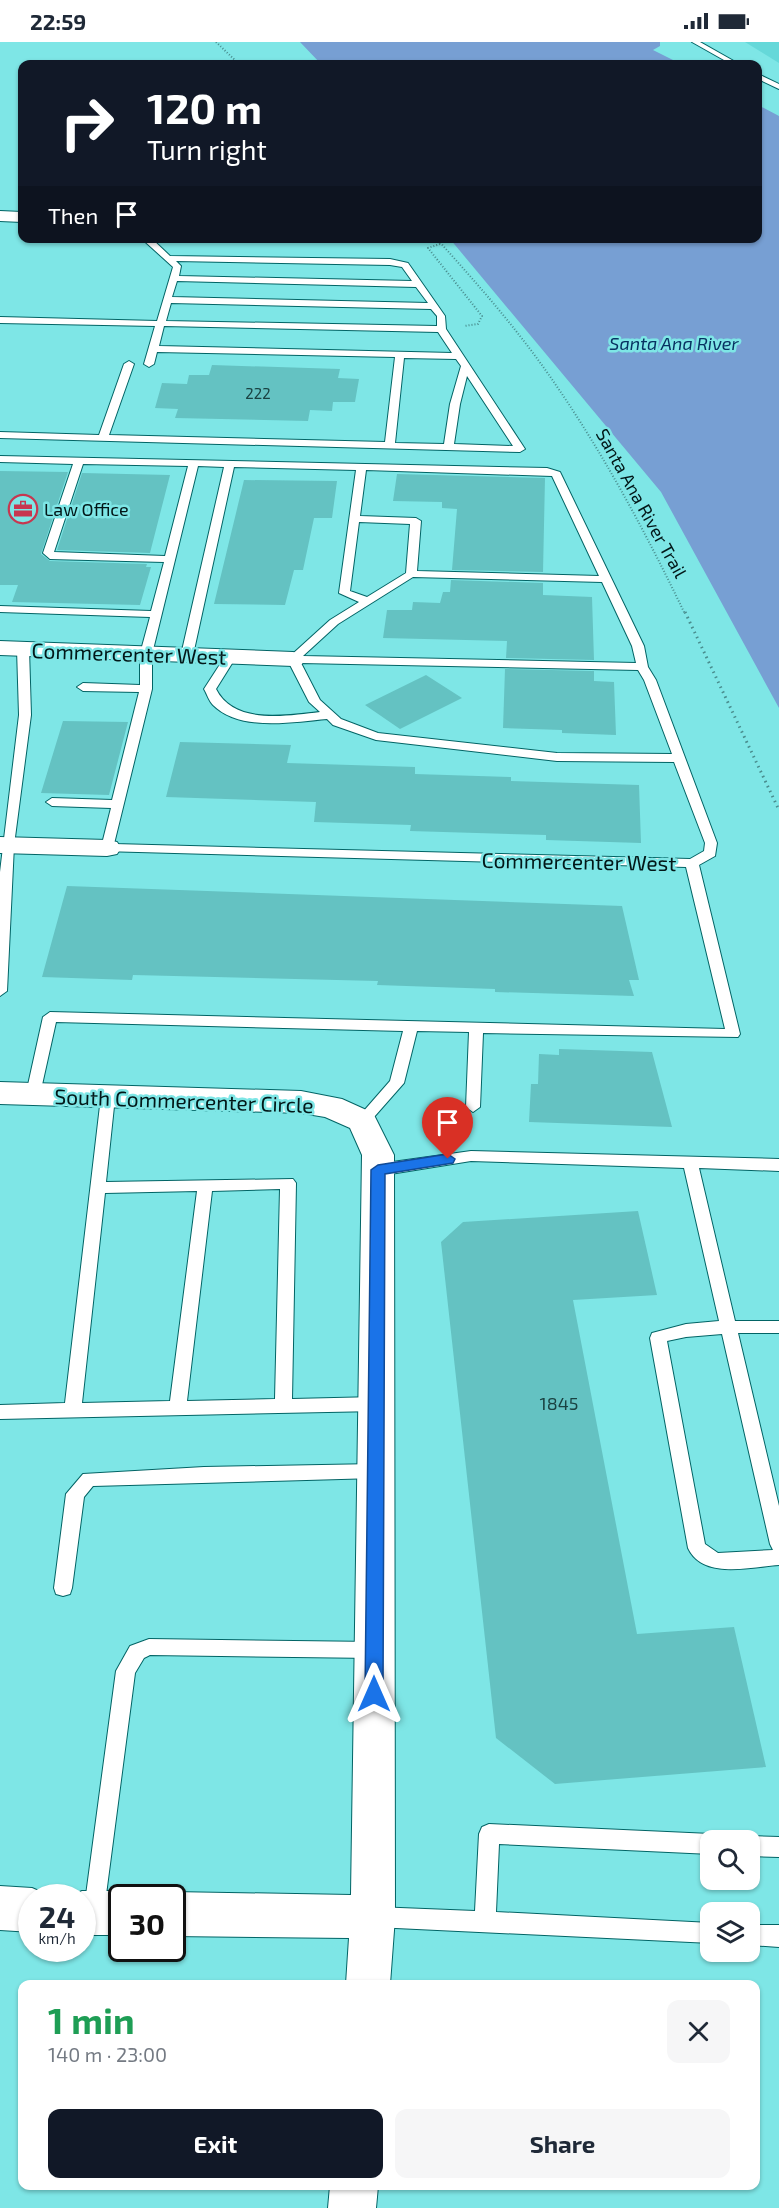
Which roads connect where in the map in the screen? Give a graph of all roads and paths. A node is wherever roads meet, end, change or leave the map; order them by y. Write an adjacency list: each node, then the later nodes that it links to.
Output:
1 (216, 42): 3 (path)
2 (695, 42): 4 (lane)
3 (235, 60)
4 (728, 60)
5 (762, 78): 6 (lane)
6 (779, 87)
7 (0, 216): 8 (street)
8 (18, 217)
9 (150, 243): 11 (lane)
10 (441, 244): 18 (path); 53 (path, Santa Ana River Trail)
11 (167, 258): 12 (lane); 13 (lane)
12 (174, 278): 13 (lane); 14 (lane)
13 (419, 284): 15 (lane)
14 (168, 300): 15 (lane); 17 (lane)
15 (434, 306): 18 (lane)
16 (0, 320): 17 (lane)
17 (161, 323): 18 (lane); 19 (lane)
18 (441, 329): 21 (lane)
19 (153, 349): 20 (lane); 23 (lane)
20 (400, 354): 21 (lane); 27 (lane)
21 (458, 356): 24 (lane)
22 (129, 364): 26 (lane)
23 (149, 364)
24 (465, 366): 28 (lane); 28 (lane)
25 (0, 435): 26 (lane)
26 (103, 438): 27 (lane)
27 (390, 445): 28 (lane)
28 (449, 447)
29 (0, 459): 30 (lane)
30 (79, 461): 31 (lane); 35 (lane)
31 (194, 463): 32 (lane); 35 (lane)
32 (230, 464): 33 (lane); 43 (lane)
33 (361, 467): 34 (lane); 37 (lane)
34 (354, 519): 36 (lane); 38 (lane)
35 (170, 560): 40 (lane)
36 (411, 574): 37 (lane); 38 (lane)
37 (604, 579): 46 (lane)
38 (368, 601): 45 (lane)
39 (0, 609): 40 (lane)
40 (156, 614): 42 (lane)
41 (12, 649): 42 (street, Commercenter West); 54 (lane)
42 (146, 654): 43 (street, Commercenter West); 48 (lane)
43 (187, 655): 44 (street, Commercenter West)
44 (230, 657): 45 (street, Commercenter West); 49 (lane)
45 (293, 659): 46 (lane, Commercenter West); 49 (lane)
46 (642, 667): 50 (lane, Commercenter West)
47 (83, 687): 48 (lane)
48 (146, 689): 52 (lane)
49 (330, 715): 50 (lane)
50 (679, 758): 56 (lane, Commercenter West)
51 (52, 802): 52 (lane)
52 (118, 804): 55 (lane)
53 (779, 810)
54 (4, 845): 55 (street, Commercenter West); 57 (lane)
55 (107, 848): 56 (lane, Commercenter West)
56 (692, 863): 59 (lane)
57 (0, 991)
58 (411, 1026): 59 (lane); 61 (lane); 64 (lane)
59 (476, 1028): 63 (lane)
60 (0, 1093): 61 (street, South Commercenter Circle)
61 (33, 1094): 62 (street, South Commercenter Circle)
62 (108, 1097): 64 (street, South Commercenter Circle); 69 (lane)
63 (473, 1107)
64 (362, 1121): 66 (street)
65 (690, 1162): 66 (lane); 67 (lane); 71 (lane)
66 (378, 1163): 72 (street)
67 (779, 1165)
68 (205, 1185): 69 (lane); 73 (lane); 74 (lane)
69 (97, 1188): 75 (lane)
70 (779, 1327): 71 (lane)
71 (728, 1328): 78 (lane); 79 (lane)
72 (376, 1404): 73 (lane); 77 (street)
73 (283, 1406): 74 (lane)
74 (178, 1408): 75 (lane)
75 (73, 1410): 76 (lane)
76 (0, 1412)
77 (376, 1472): 80 (lane); 81 (street)
78 (779, 1544)
79 (779, 1557)
80 (63, 1588)
81 (374, 1650): 87 (lane); 89 (street)
82 (700, 1844): 90 (lane)
83 (760, 1846): 84 (lane)
84 (779, 1847)
85 (0, 1908): 86 (street)
86 (18, 1909)
87 (99, 1913)
88 (186, 1914): 89 (street)
89 (373, 1917): 90 (lane); 94 (street)
90 (485, 1922): 91 (lane)
91 (700, 1932)
92 (760, 1935): 93 (lane)
93 (779, 1936)
94 (368, 1980)
95 (354, 2190): 96 (street)
96 (352, 2208)

